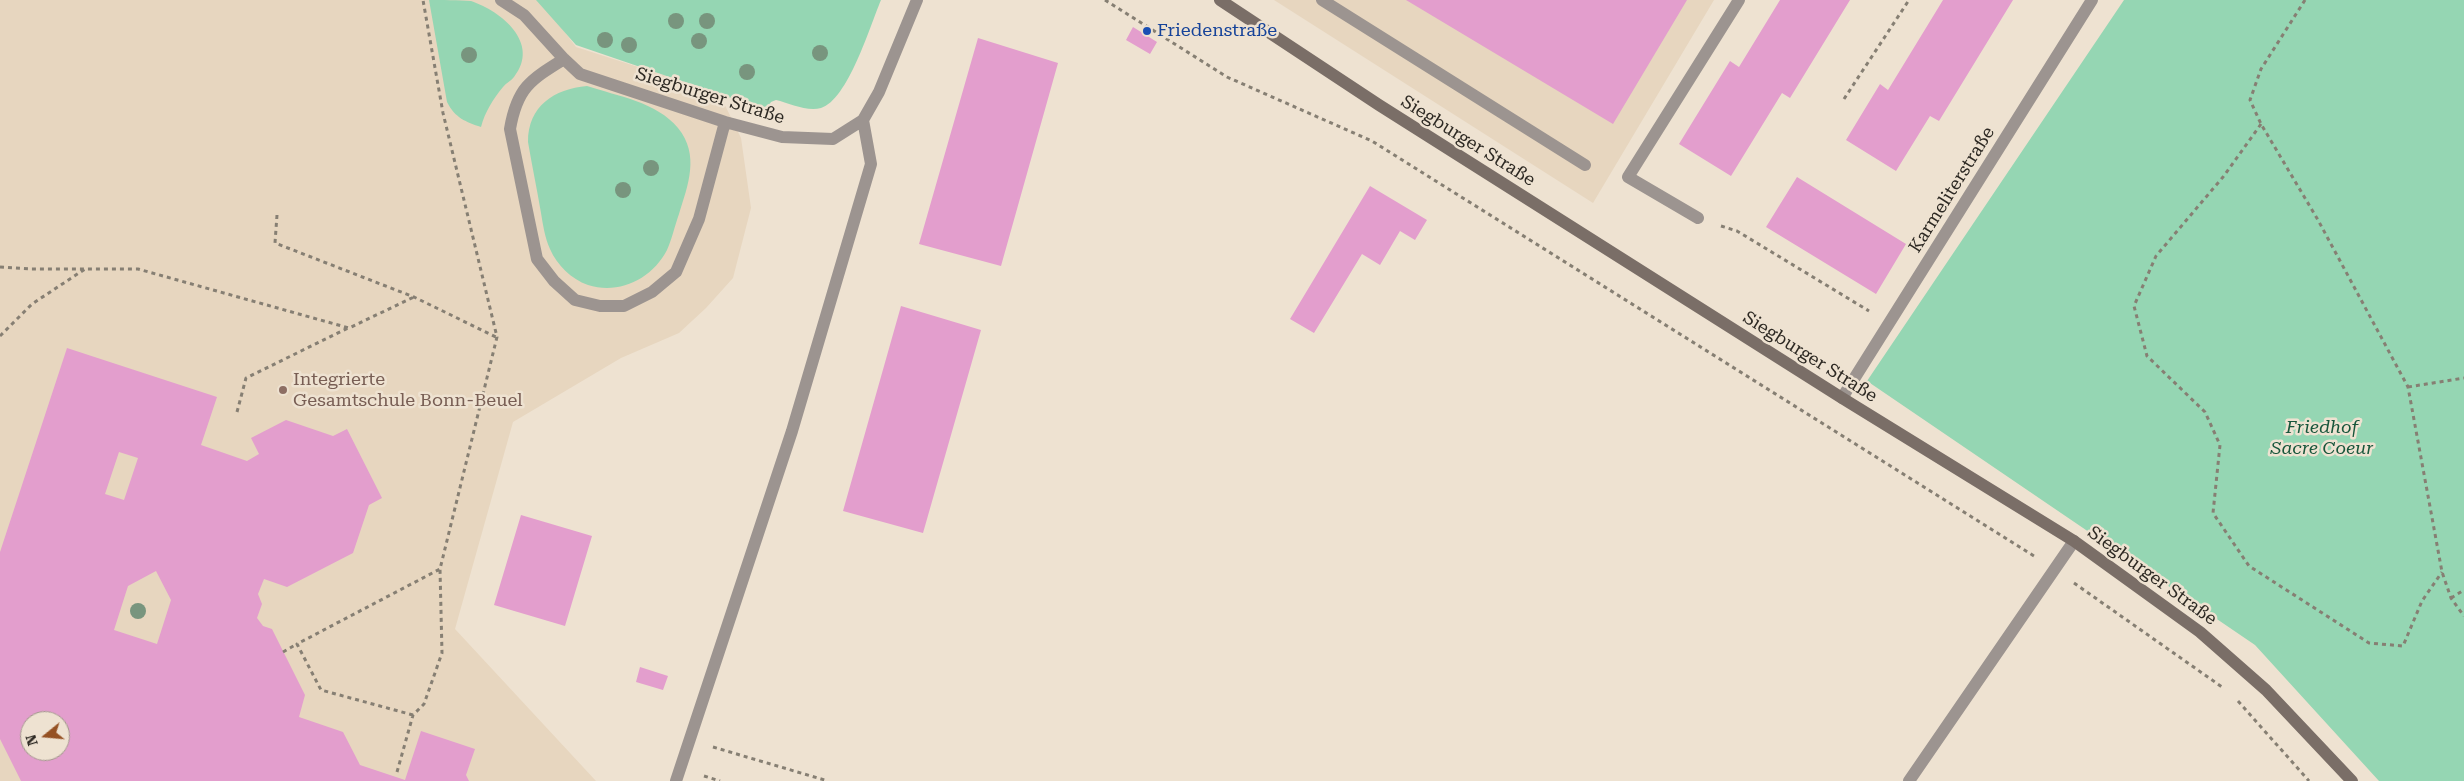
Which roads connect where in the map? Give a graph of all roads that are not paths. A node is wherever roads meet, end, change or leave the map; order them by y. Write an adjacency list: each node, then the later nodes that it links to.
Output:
1 (500, 0): 7 (street, Siegburger Straße)
2 (917, 0): 8 (street, Siegburger Straße)
3 (1220, 0): 12 (main road, Siegburger Straße)
4 (1322, 0): 10 (street)
5 (1739, 0): 11 (street)
6 (2092, 0): 12 (street, Karmeliterstraße)
7 (564, 59): 9 (street, Siegburger Straße); 9 (street)
8 (863, 120): 9 (street, Siegburger Straße); 14 (street)
9 (725, 122)
10 (1585, 165)
11 (1698, 218)
12 (1842, 398): 13 (main road, Siegburger Straße)
13 (2074, 541): 15 (street); 16 (main road, Siegburger Straße)
14 (676, 781)
15 (1909, 781)
16 (2352, 781)

